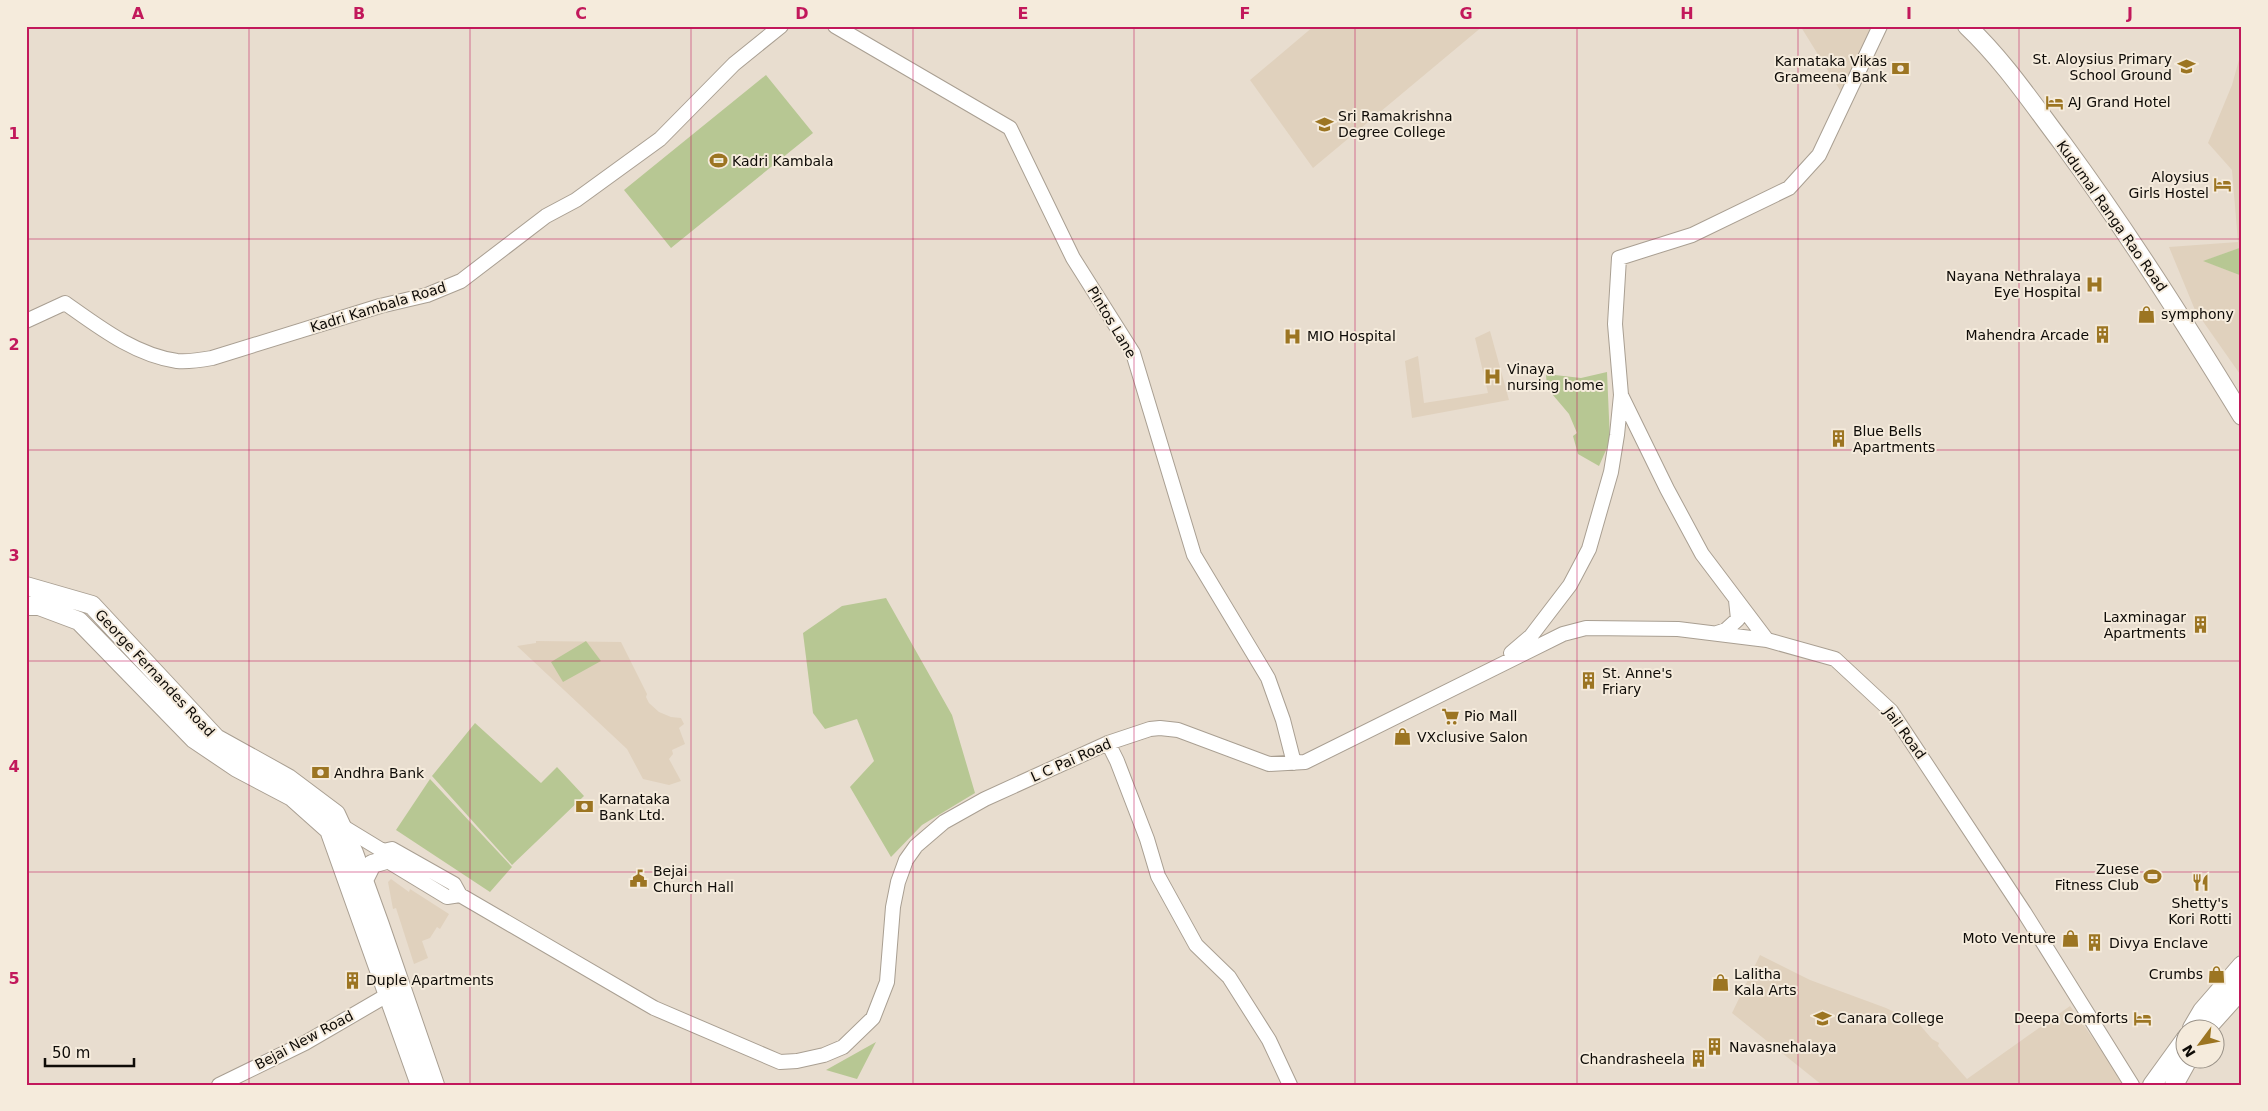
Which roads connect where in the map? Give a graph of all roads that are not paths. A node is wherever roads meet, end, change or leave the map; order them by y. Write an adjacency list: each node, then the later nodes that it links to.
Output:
1 (781, 26): 5 (street, Kadri Kambala Road)
2 (835, 26): 15 (street, Pintos Lane)
3 (1880, 26): 6 (street)
4 (1967, 26): 7 (main road, Kudumal Ranga Rao Road)
5 (26, 321)
6 (1620, 395): 9 (street); 13 (street)
7 (2242, 416)
8 (26, 586): 16 (main road, George Fernandes Road)
9 (1735, 597): 11 (street); 12 (street)
10 (26, 606): 16 (main road, George Fernandes Road)
11 (1716, 634): 12 (street, Jail Road); 13 (street, Jail Road)
12 (1767, 640): 30 (street, Jail Road)
13 (1500, 664): 15 (street, L C Pai Road)
14 (1108, 743): 15 (street, L C Pai Road); 17 (street, L C Pai Road); 29 (street)
15 (1294, 763)
16 (333, 826): 17 (street); 18 (main road, George Fernandes Road); 21 (main road, George Fernandes Road)
17 (384, 856): 18 (main road)
18 (364, 880): 21 (main road, George Fernandes Road)
19 (2242, 965): 22 (main road)
20 (2242, 989): 23 (main road)
21 (395, 990): 26 (street, Bejai New Road); 27 (main road, George Fernandes Road); 28 (main road, George Fernandes Road)
22 (2198, 1018)
23 (2216, 1018)
24 (2176, 1052): 31 (main road)
25 (2183, 1068): 32 (main road)
26 (219, 1085)
27 (420, 1085)
28 (435, 1085)
29 (1290, 1085)
30 (2132, 1085)
31 (2152, 1085)
32 (2174, 1085)

